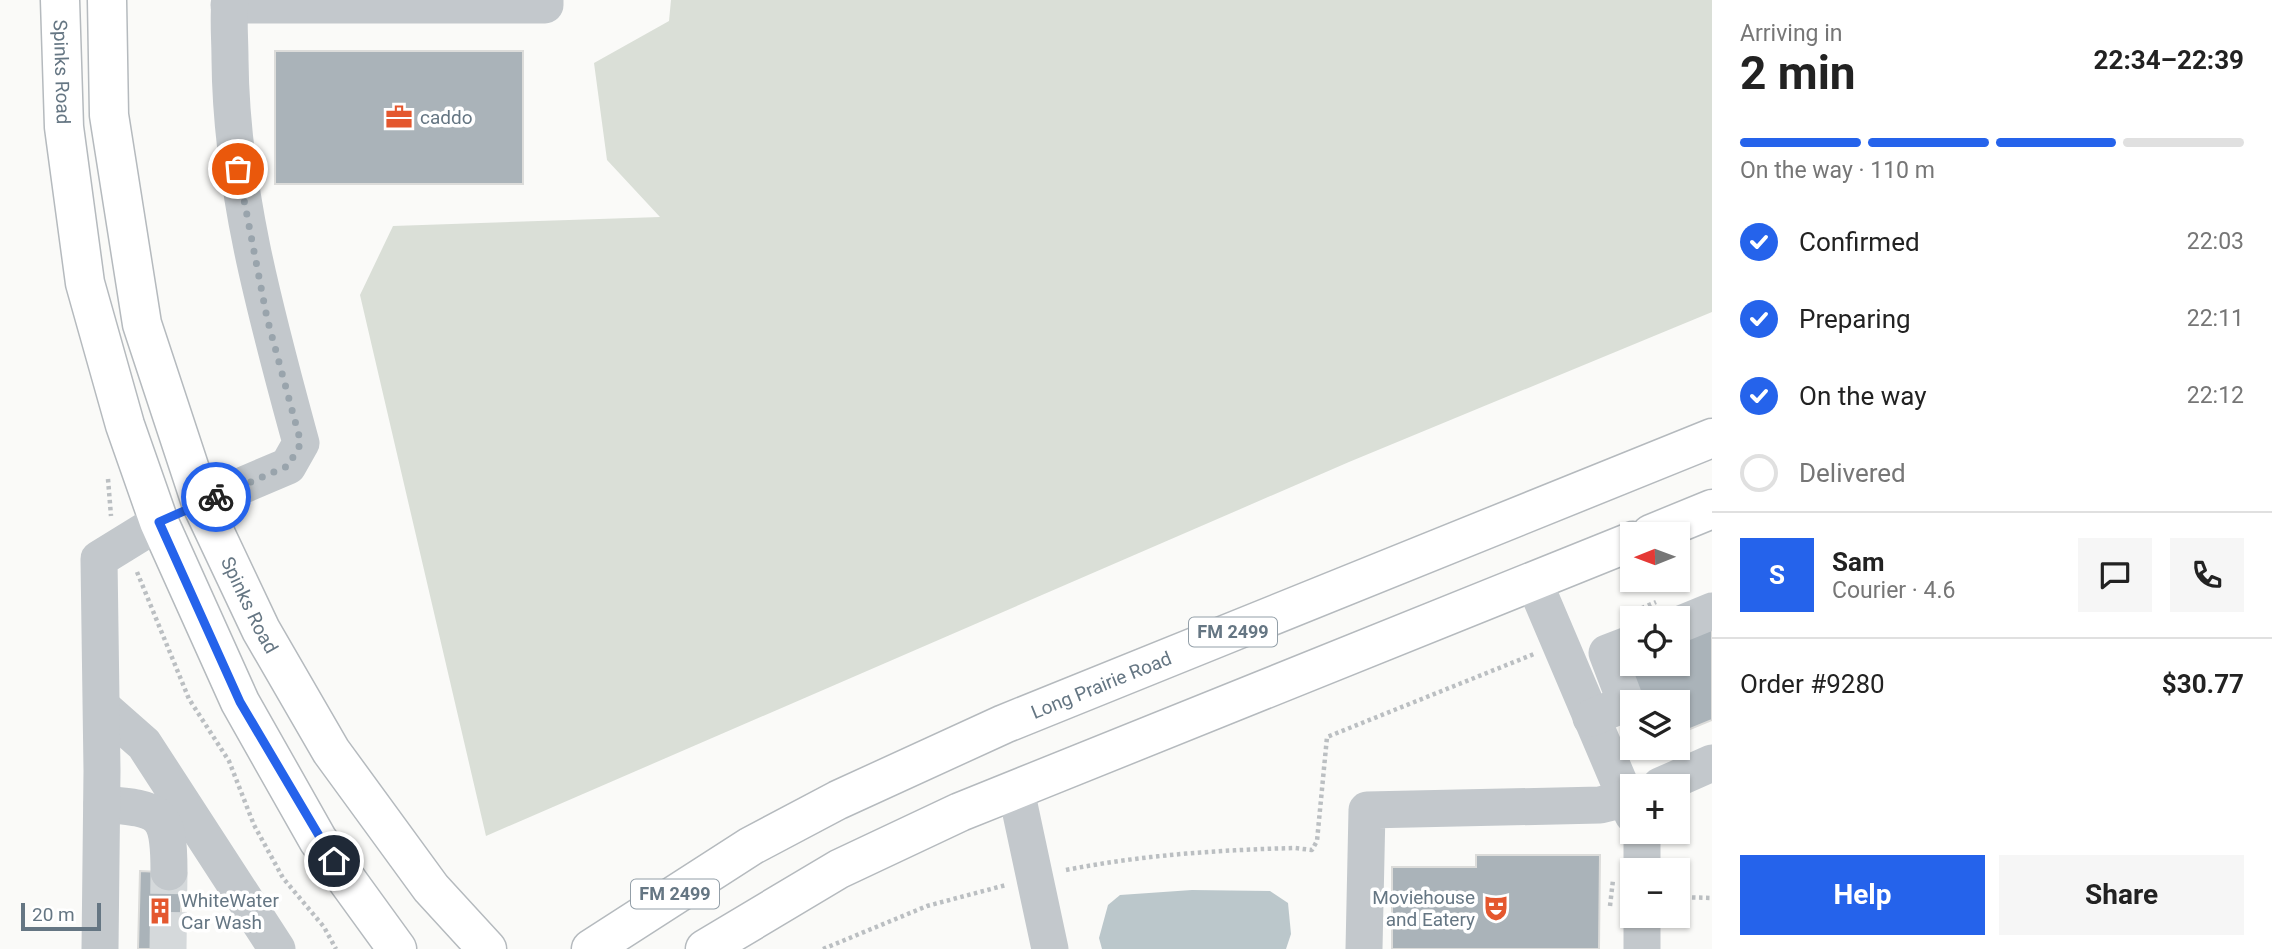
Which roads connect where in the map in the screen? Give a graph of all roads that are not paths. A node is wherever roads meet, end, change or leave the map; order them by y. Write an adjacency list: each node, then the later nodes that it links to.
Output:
1 (60, 0): 8 (main road, Spinks Road)
2 (107, 0): 6 (main road, Spinks Road)
3 (545, 0): 4 (lane)
4 (230, 3): 6 (lane)
5 (1712, 438): 29 (main road, Long Prairie Road / FM 2499)
6 (201, 503): 8 (main road); 28 (main road, Spinks Road)
7 (1712, 509): 9 (main road)
8 (159, 522): 15 (lane); 27 (main road, Spinks Road)
9 (1680, 522)
10 (1620, 546): 11 (main road, FM 2499)
11 (1534, 582): 16 (lane); 20 (main road, FM 2499)
12 (1712, 611): 13 (lane)
13 (1690, 620)
14 (1620, 648): 16 (lane)
15 (102, 708): 21 (lane); 26 (lane)
16 (1591, 718): 19 (lane)
17 (1712, 763): 18 (lane)
18 (1687, 774)
19 (1620, 782)
20 (1016, 790): 30 (main road, FM 2499); 31 (lane)
21 (102, 804): 23 (lane); 25 (lane)
22 (1620, 809): 32 (lane)
23 (169, 873)
24 (1642, 928): 33 (lane)
25 (100, 949)
26 (277, 949)
27 (397, 949)
28 (487, 949)
29 (591, 949)
30 (705, 949)
31 (1050, 949)
32 (1364, 949)
33 (1642, 949)

